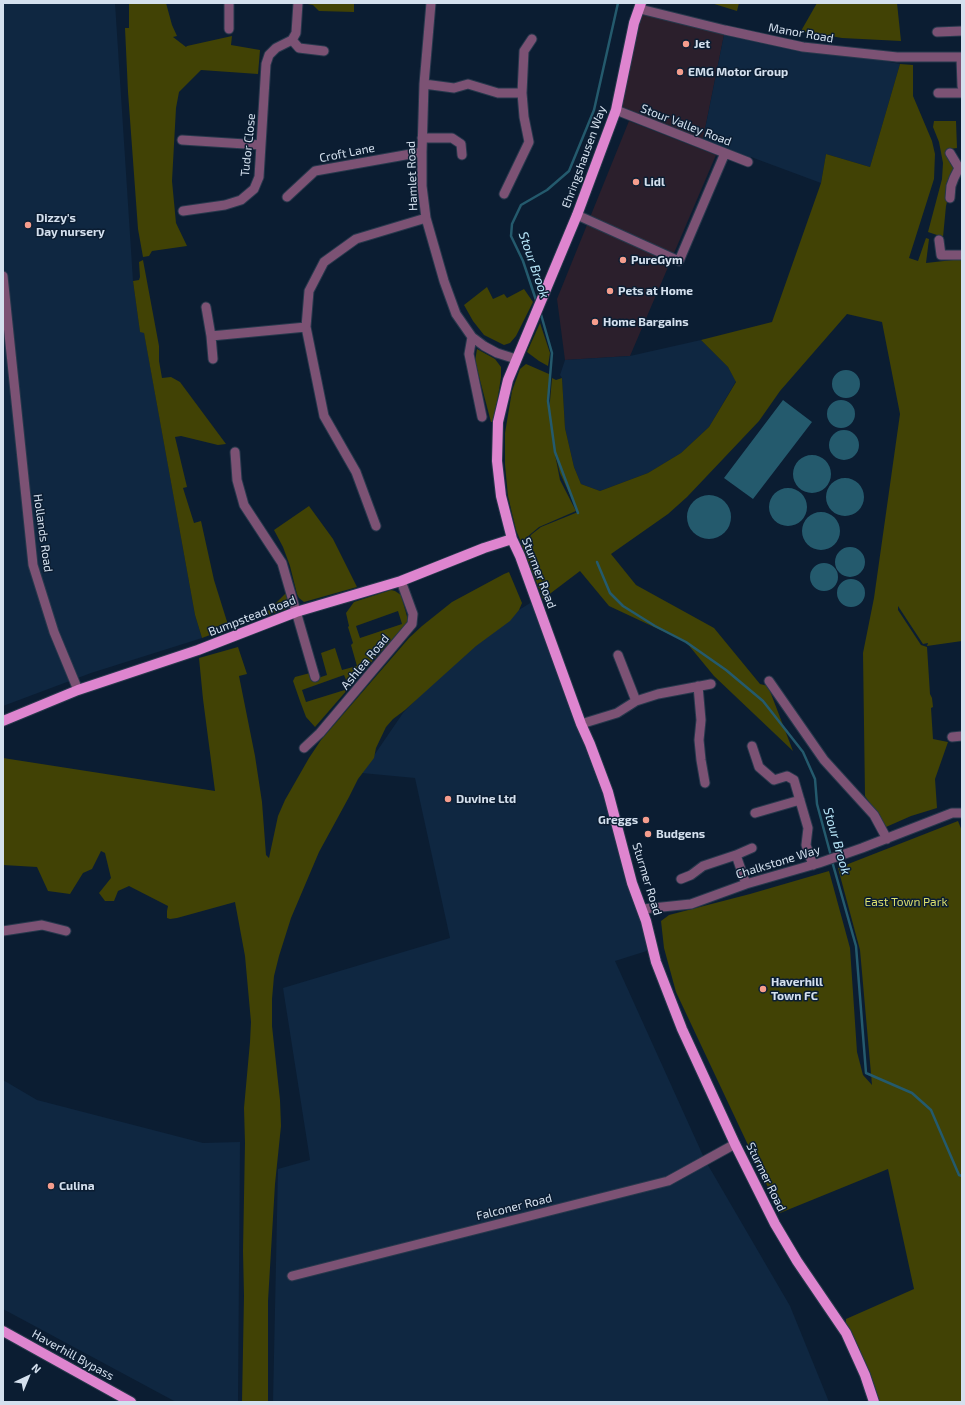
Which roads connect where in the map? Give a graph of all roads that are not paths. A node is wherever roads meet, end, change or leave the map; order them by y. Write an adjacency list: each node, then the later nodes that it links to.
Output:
1 (229, 3): 5 (street)
2 (298, 3): 9 (street)
3 (431, 3): 12 (street, Hamlet Road)
4 (641, 6): 11 (street, Manor Road); 17 (main road, Ehringshausen Way)
5 (229, 29)
6 (962, 31): 7 (street)
7 (937, 32)
8 (532, 39): 14 (street)
9 (292, 40): 10 (street); 20 (street, Tudor Close)
10 (324, 51)
11 (961, 57): 13 (street)
12 (424, 84): 14 (street); 18 (street, Hamlet Road)
13 (962, 86)
14 (522, 93): 27 (street)
15 (938, 93): 16 (street)
16 (962, 93)
17 (616, 110): 22 (street, Stour Valley Road); 31 (main road, Ehringshausen Way)
18 (422, 138): 21 (street, Hamlet Road); 24 (street)
19 (182, 140): 20 (street)
20 (261, 145): 30 (street, Tudor Close)
21 (422, 152): 28 (street, Croft Lane); 32 (street, Hamlet Road)
22 (725, 153): 25 (street, Stour Valley Road); 31 (street)
23 (950, 153): 26 (street)
24 (462, 155)
25 (748, 162)
26 (960, 168): 29 (street)
27 (504, 194)
28 (287, 197)
29 (950, 198)
30 (183, 211)
31 (577, 215): 37 (main road, Ehringshausen Way)
32 (426, 218): 38 (street); 40 (street, Hamlet Road)
33 (939, 240): 34 (street)
34 (962, 255)
35 (3, 276): 54 (street, Hollands Road)
36 (206, 307): 39 (street)
37 (535, 314): 42 (main road, Sturmer Road)
38 (306, 327): 39 (street); 45 (street)
39 (211, 336): 41 (street)
40 (472, 337): 42 (street, Hamlet Road); 43 (street)
41 (213, 359)
42 (516, 359): 46 (main road, Sturmer Road)
43 (482, 417)
44 (235, 452): 48 (street)
45 (376, 526)
46 (512, 539): 47 (main road, Bumpstead Road); 57 (main road, Sturmer Road)
47 (401, 581): 48 (main road, Bumpstead Road); 61 (street, Ashlea Road)
48 (296, 612): 50 (street); 54 (main road, Bumpstead Road)
49 (618, 655): 55 (street)
50 (315, 677)
51 (769, 681): 66 (street)
52 (711, 684): 53 (street)
53 (698, 686): 55 (street); 62 (street)
54 (78, 690): 56 (main road, Bumpstead Road)
55 (636, 700): 57 (street)
56 (3, 722)
57 (581, 724): 72 (main road, Sturmer Road)
58 (962, 736): 59 (street)
59 (952, 737)
60 (752, 746): 63 (street)
61 (304, 748)
62 (705, 783)
63 (800, 800): 64 (street); 69 (street)
64 (755, 813)
65 (962, 813): 66 (street, Chalkstone Way)
66 (887, 839): 69 (street, Chalkstone Way)
67 (752, 848): 68 (street)
68 (736, 855): 70 (street); 71 (street)
69 (816, 864): 71 (street, Chalkstone Way)
70 (681, 879)
71 (746, 884): 72 (street, Chalkstone Way)
72 (643, 909): 75 (main road, Sturmer Road)
73 (3, 931): 74 (street)
74 (66, 931)
75 (734, 1144): 76 (street, Falconer Road); 79 (main road, Sturmer Road)
76 (292, 1276)
77 (3, 1330): 78 (main road, Haverhill Bypass)
78 (131, 1402)
79 (874, 1402)

